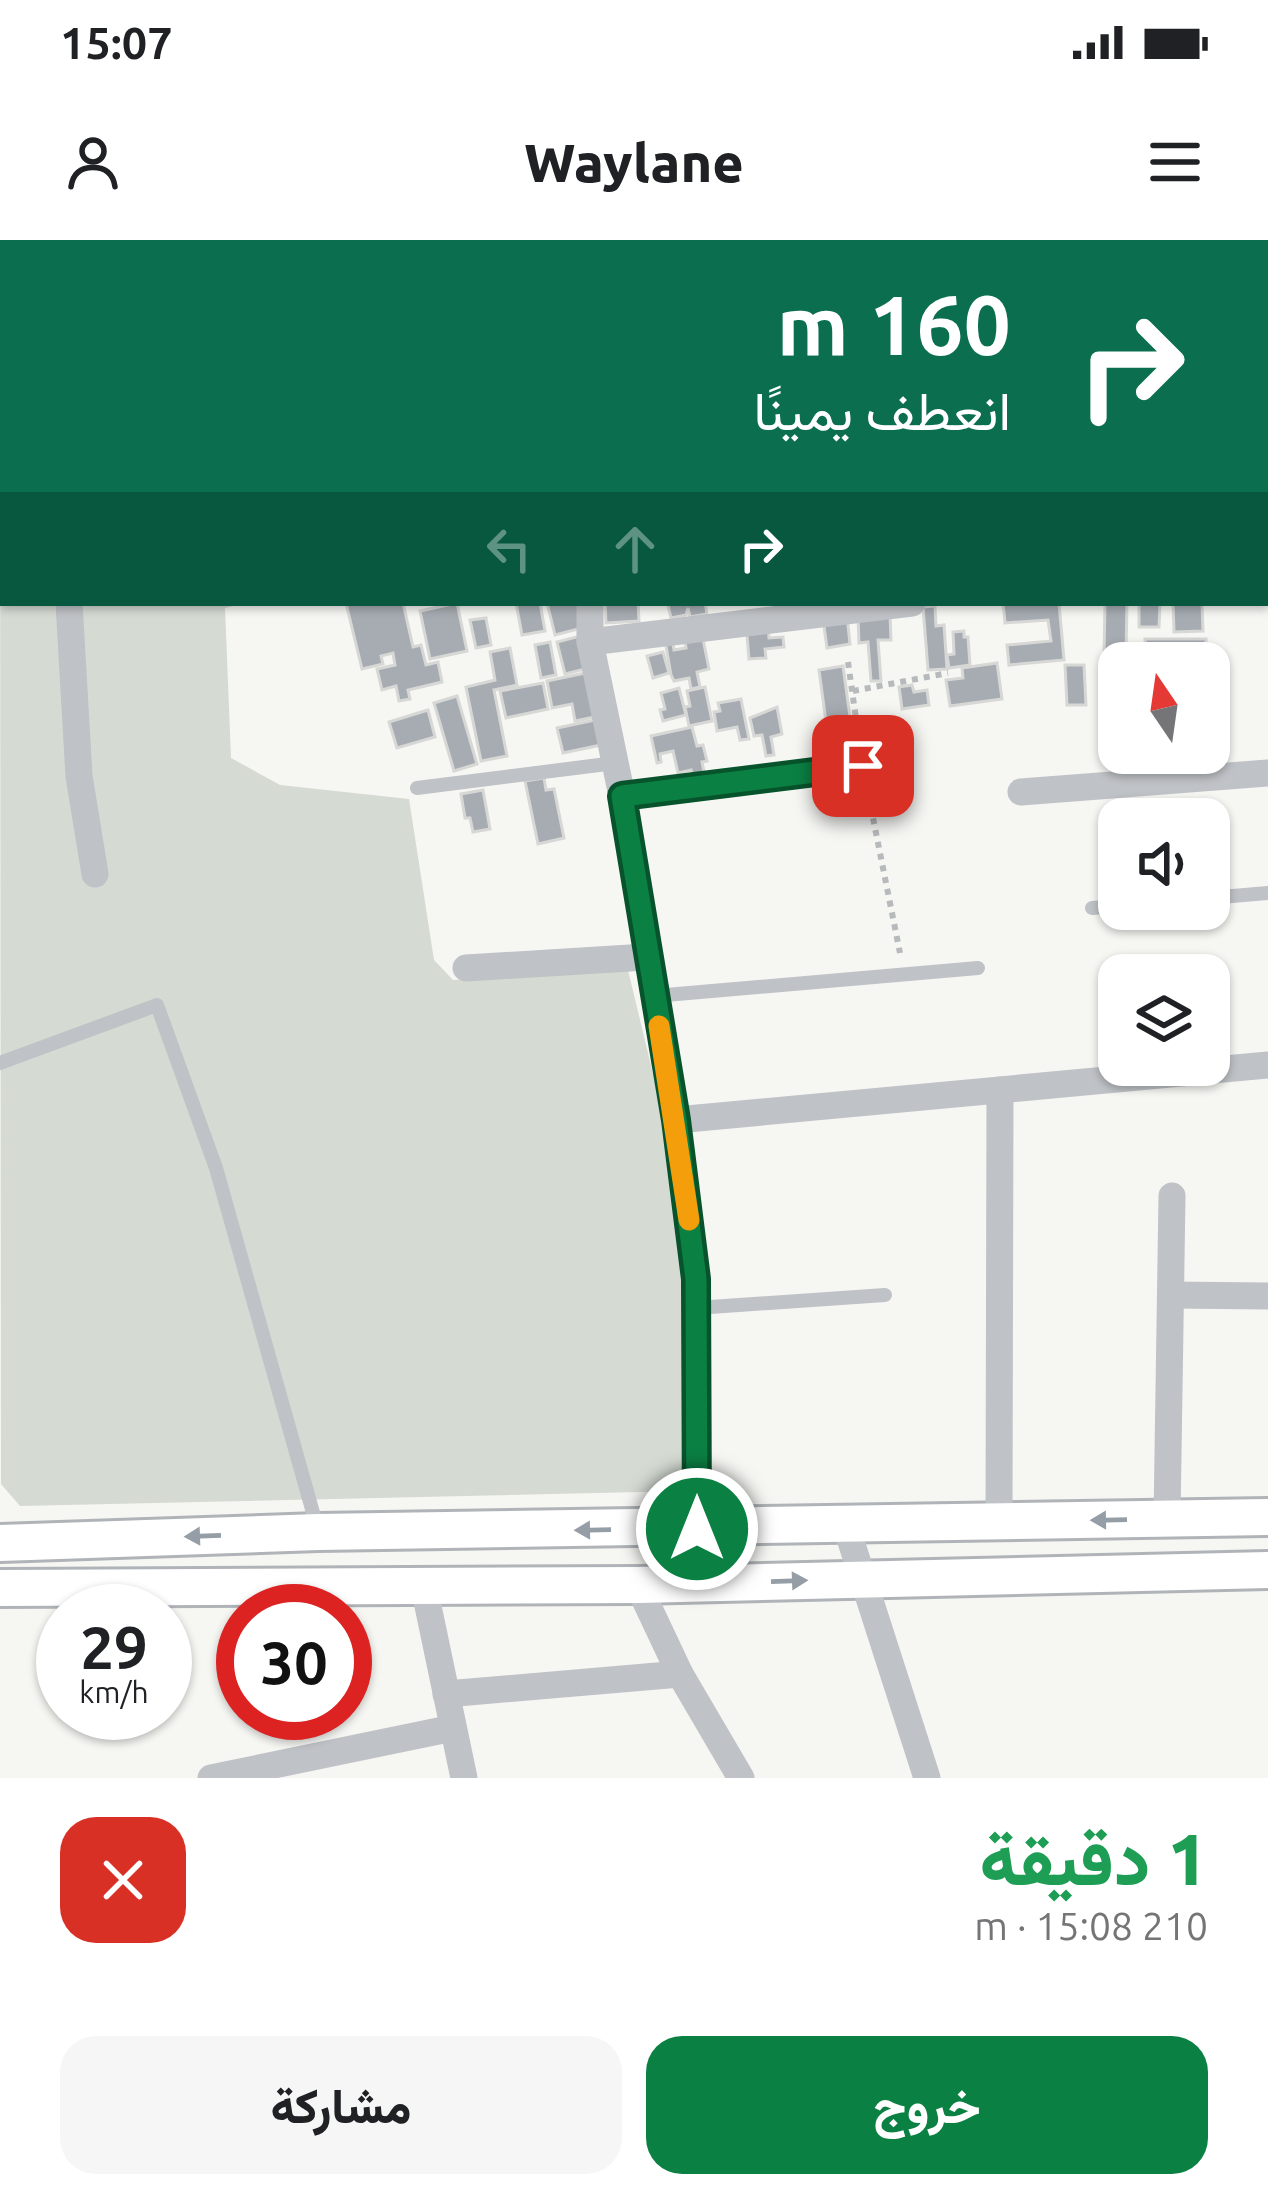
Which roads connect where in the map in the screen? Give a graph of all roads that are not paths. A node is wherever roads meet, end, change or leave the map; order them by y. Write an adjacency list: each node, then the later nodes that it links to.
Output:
1 (68, 606): 11 (street)
2 (590, 606): 4 (street)
3 (887, 606): 4 (street)
4 (590, 642): 5 (street)
5 (615, 763): 8 (lane); 10 (street)
6 (863, 766): 10 (lane)
7 (1268, 773): 9 (street)
8 (418, 788)
9 (1021, 792)
10 (622, 796): 16 (street)
11 (95, 874)
12 (1268, 893): 13 (lane)
13 (1230, 896)
14 (1091, 908): 15 (lane)
15 (1098, 908)
16 (646, 957): 17 (street); 19 (street)
17 (466, 968)
18 (978, 968): 19 (lane)
19 (654, 996): 23 (street)
20 (0, 1063): 34 (lane)
21 (1268, 1065): 22 (street)
22 (1000, 1090): 23 (street); 31 (street)
23 (676, 1120): 28 (street)
24 (1172, 1196): 26 (street)
25 (885, 1294): 28 (lane)
26 (1171, 1294): 27 (street); 30 (street)
27 (1268, 1296)
28 (696, 1308): 33 (street)
29 (1268, 1517): 30 (main road)
30 (1167, 1519): 31 (main road, one-way to 31)
31 (999, 1522): 32 (main road)
32 (846, 1526): 33 (main road); 37 (street)
33 (697, 1529): 34 (main road, one-way to 34)
34 (318, 1532): 35 (main road, one-way to 35)
35 (0, 1543)
36 (1268, 1570): 37 (main road)
37 (863, 1579): 38 (main road, one-way to 37); 47 (street)
38 (638, 1585): 39 (main road); 41 (street)
39 (424, 1587): 40 (main road); 42 (street)
40 (0, 1588)
41 (680, 1674): 42 (street); 46 (street)
42 (446, 1694): 43 (street)
43 (453, 1728): 44 (street); 45 (street)
44 (211, 1778)
45 (464, 1778)
46 (741, 1778)
47 (927, 1778)

